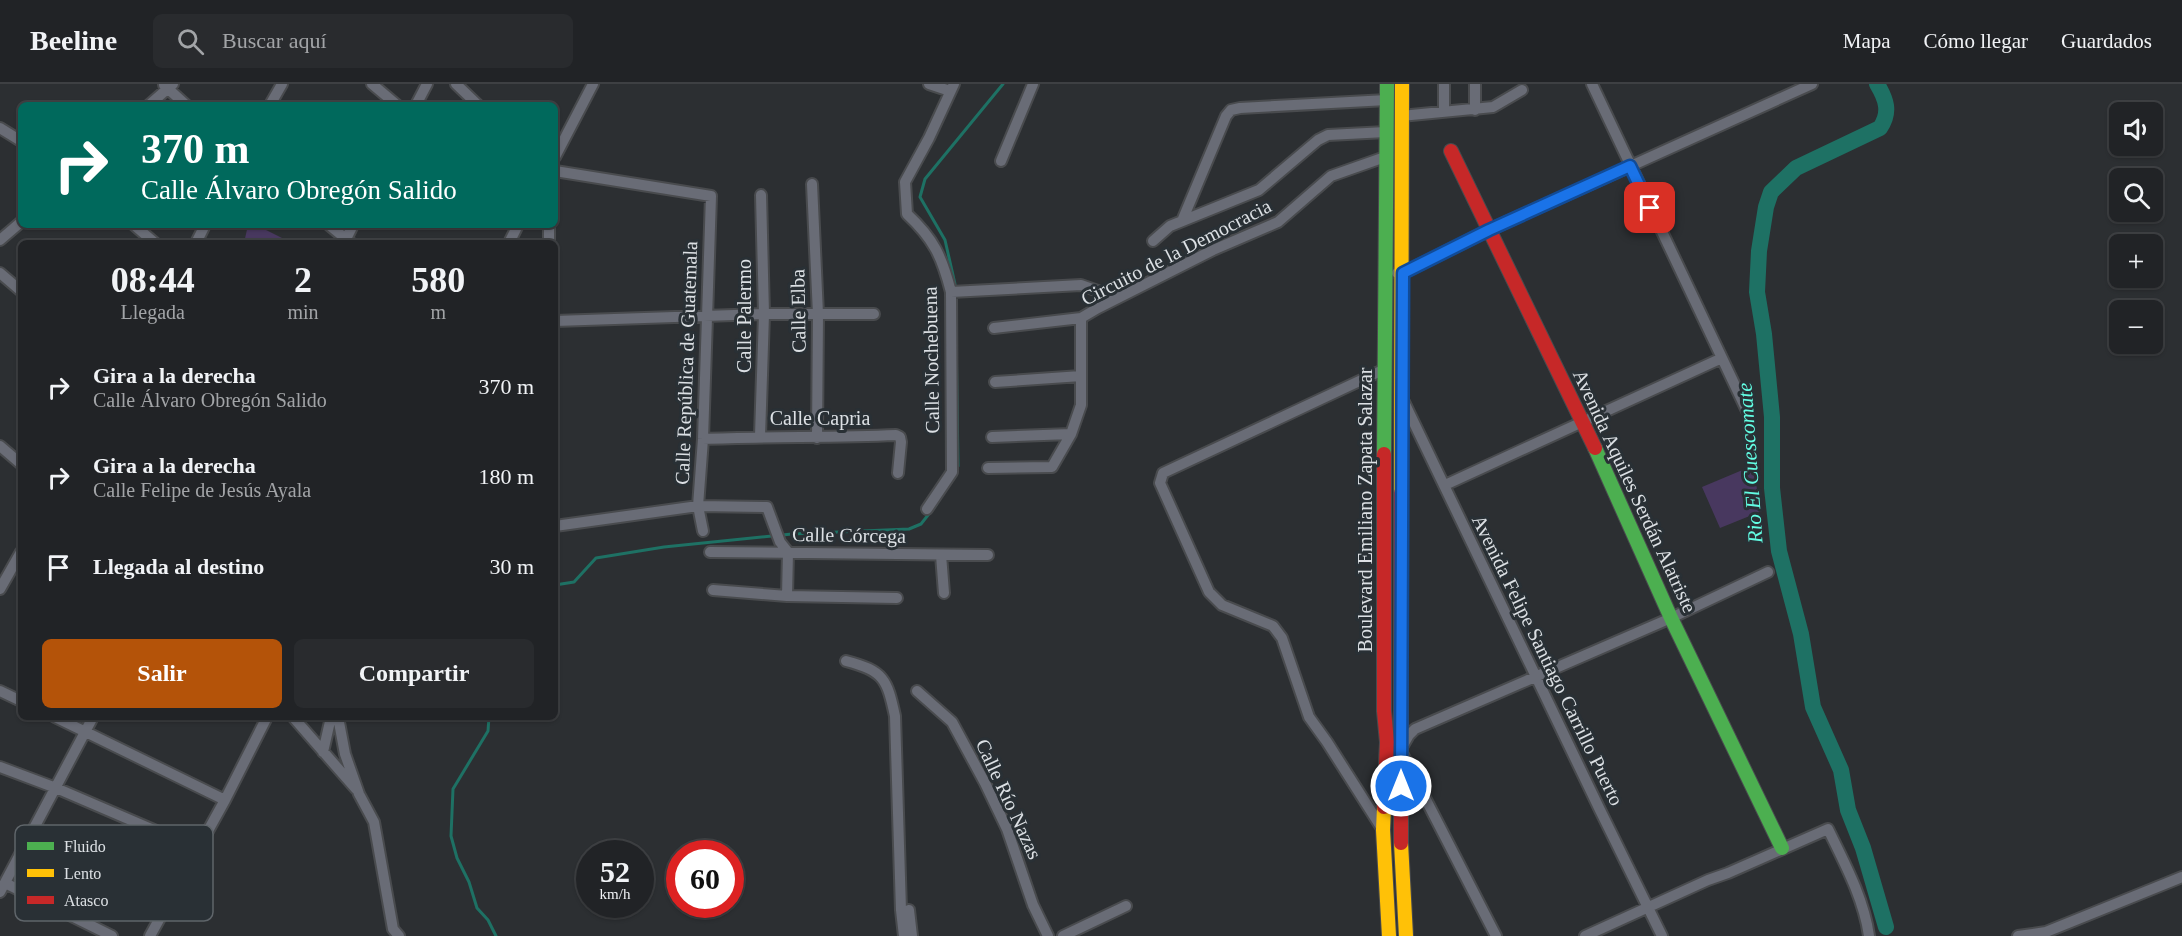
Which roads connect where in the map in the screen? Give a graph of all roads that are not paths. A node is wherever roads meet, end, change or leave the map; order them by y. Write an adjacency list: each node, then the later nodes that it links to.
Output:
1 (282, 84): 20 (street)
2 (372, 84): 21 (street)
3 (427, 84): 22 (street)
4 (456, 84): 23 (street)
5 (593, 84): 30 (street)
6 (929, 84): 15 (street)
7 (1033, 84): 33 (street)
8 (1387, 84): 17 (main road, Boulevard Emiliano Zapata Salazar)
9 (1402, 84): 26 (main road, Boulevard Emiliano Zapata Salazar)
10 (1475, 84): 24 (street)
11 (1592, 84): 34 (street)
12 (1812, 84): 34 (street)
13 (167, 86): 18 (street); 19 (street)
14 (1444, 86): 25 (street)
15 (952, 88): 51 (street, Calle Nochebuena)
16 (1522, 90): 24 (street)
17 (1387, 100): 28 (main road, Boulevard Emiliano Zapata Salazar); 38 (street)
18 (152, 102)
19 (183, 102)
20 (272, 102)
21 (393, 102)
22 (418, 102)
23 (475, 102)
24 (1475, 110): 25 (street)
25 (1444, 111): 26 (street)
26 (1401, 116): 49 (main road, Boulevard Emiliano Zapata Salazar)
27 (0, 128): 29 (street)
28 (1386, 132): 32 (main road, Boulevard Emiliano Zapata Salazar); 38 (street)
29 (18, 139)
30 (558, 151)
31 (1452, 151): 42 (main road, Avenida Aquiles Serdán Alatriste)
32 (1385, 157): 48 (main road, Boulevard Emiliano Zapata Salazar); 52 (street, Circuito de la Democracia)
33 (1001, 161)
34 (1630, 166): 42 (street); 60 (street)
35 (558, 171): 56 (street, Calle República de Guatemala)
36 (812, 184): 54 (street, Calle Elba)
37 (761, 195): 53 (street, Calle Palermo)
38 (1182, 221): 46 (street)
39 (18, 225): 43 (street)
40 (138, 228): 44 (street)
41 (332, 228): 45 (street)
42 (1489, 230): 49 (street); 66 (main road, Avenida Aquiles Serdán Alatriste)
43 (0, 240)
44 (152, 240)
45 (345, 240)
46 (1153, 241)
47 (0, 273): 50 (street)
48 (1385, 273): 49 (street); 61 (main road, Boulevard Emiliano Zapata Salazar)
49 (1403, 273): 64 (main road, Boulevard Emiliano Zapata Salazar)
50 (18, 288)
51 (951, 292): 52 (street); 78 (street, Calle Nochebuena)
52 (1118, 298): 57 (street, Circuito de la Democracia)
53 (764, 314): 54 (street); 56 (street); 68 (street, Calle Palermo)
54 (818, 314): 55 (street); 70 (street, Calle Elba)
55 (874, 314)
56 (707, 317): 58 (street); 71 (street, Calle República de Guatemala)
57 (1081, 318): 59 (street); 62 (street, Circuito de la Democracia)
58 (558, 321)
59 (994, 328)
60 (1722, 358): 65 (street); 66 (street)
61 (1385, 369): 98 (main road, Boulevard Emiliano Zapata Salazar); 116 (street)
62 (1081, 376): 63 (street); 67 (street, Circuito de la Democracia)
63 (995, 382)
64 (1402, 400): 76 (street, Avenida Felipe Santiago Carrillo Puerto); 107 (main road, Boulevard Emiliano Zapata Salazar)
65 (1749, 415)
66 (1583, 421): 76 (street); 92 (main road, Avenida Aquiles Serdán Alatriste)
67 (1071, 434): 69 (street); 74 (street, Circuito de la Democracia)
68 (760, 436): 70 (street, Calle Capria); 71 (street, Calle Capria)
69 (992, 437)
70 (817, 438): 75 (street, Calle Capria)
71 (703, 439): 77 (street, Calle República de Guatemala)
72 (1, 450): 73 (street)
73 (18, 462)
74 (988, 468)
75 (898, 473)
76 (1445, 485): 94 (street, Avenida Felipe Santiago Carrillo Puerto)
77 (698, 506): 79 (street); 80 (street, Calle República de Guatemala); 82 (street)
78 (927, 509)
79 (558, 526)
80 (703, 531)
81 (710, 552): 82 (street, Calle Córcega)
82 (788, 552): 83 (street, Calle Córcega); 90 (street)
83 (941, 555): 84 (street, Calle Córcega); 89 (street)
84 (988, 555)
85 (18, 557): 87 (street)
86 (1768, 572): 92 (street)
87 (0, 589)
88 (713, 590): 90 (street)
89 (944, 593)
90 (787, 596): 91 (street)
91 (897, 598)
92 (1671, 618): 94 (street); 117 (main road, Avenida Aquiles Serdán Alatriste)
93 (846, 662): 129 (street)
94 (1536, 676): 107 (street); 122 (street, Avenida Felipe Santiago Carrillo Puerto)
95 (0, 691): 97 (street)
96 (916, 691): 131 (street, Calle Río Nazas)
97 (18, 700)
98 (1383, 711): 107 (street); 108 (main road, Boulevard Emiliano Zapata Salazar)
99 (61, 720): 105 (street)
100 (91, 720): 105 (street)
101 (266, 720): 112 (street)
102 (296, 720): 106 (street)
103 (330, 720): 106 (street)
104 (339, 720): 111 (street)
105 (85, 732): 110 (street); 112 (street)
106 (323, 752): 111 (street)
107 (1401, 757): 108 (main road); 134 (main road, Boulevard Emiliano Zapata Salazar); 135 (street)
108 (1386, 761): 116 (main road, Boulevard Emiliano Zapata Salazar)
109 (0, 767): 110 (street)
110 (56, 788): 113 (street); 114 (street)
111 (359, 794): 128 (street)
112 (225, 801): 115 (street)
113 (36, 825)
114 (142, 825)
115 (212, 825)
116 (1383, 830): 133 (main road, Boulevard Emiliano Zapata Salazar)
117 (1782, 848): 122 (street); 138 (street)
118 (15, 865): 120 (street)
119 (2182, 878): 139 (street)
120 (3, 888)
121 (1126, 906): 132 (street)
122 (1648, 907): 136 (street); 137 (street, Avenida Felipe Santiago Carrillo Puerto)
123 (909, 910): 130 (street)
124 (78, 921): 126 (street)
125 (158, 921): 127 (street)
126 (112, 936)
127 (150, 936)
128 (399, 936)
129 (904, 936)
130 (912, 936)
131 (1048, 936)
132 (1063, 936)
133 (1389, 936)
134 (1406, 936)
135 (1496, 936)
136 (1585, 936)
137 (1662, 936)
138 (1869, 936)
139 (2018, 936)

